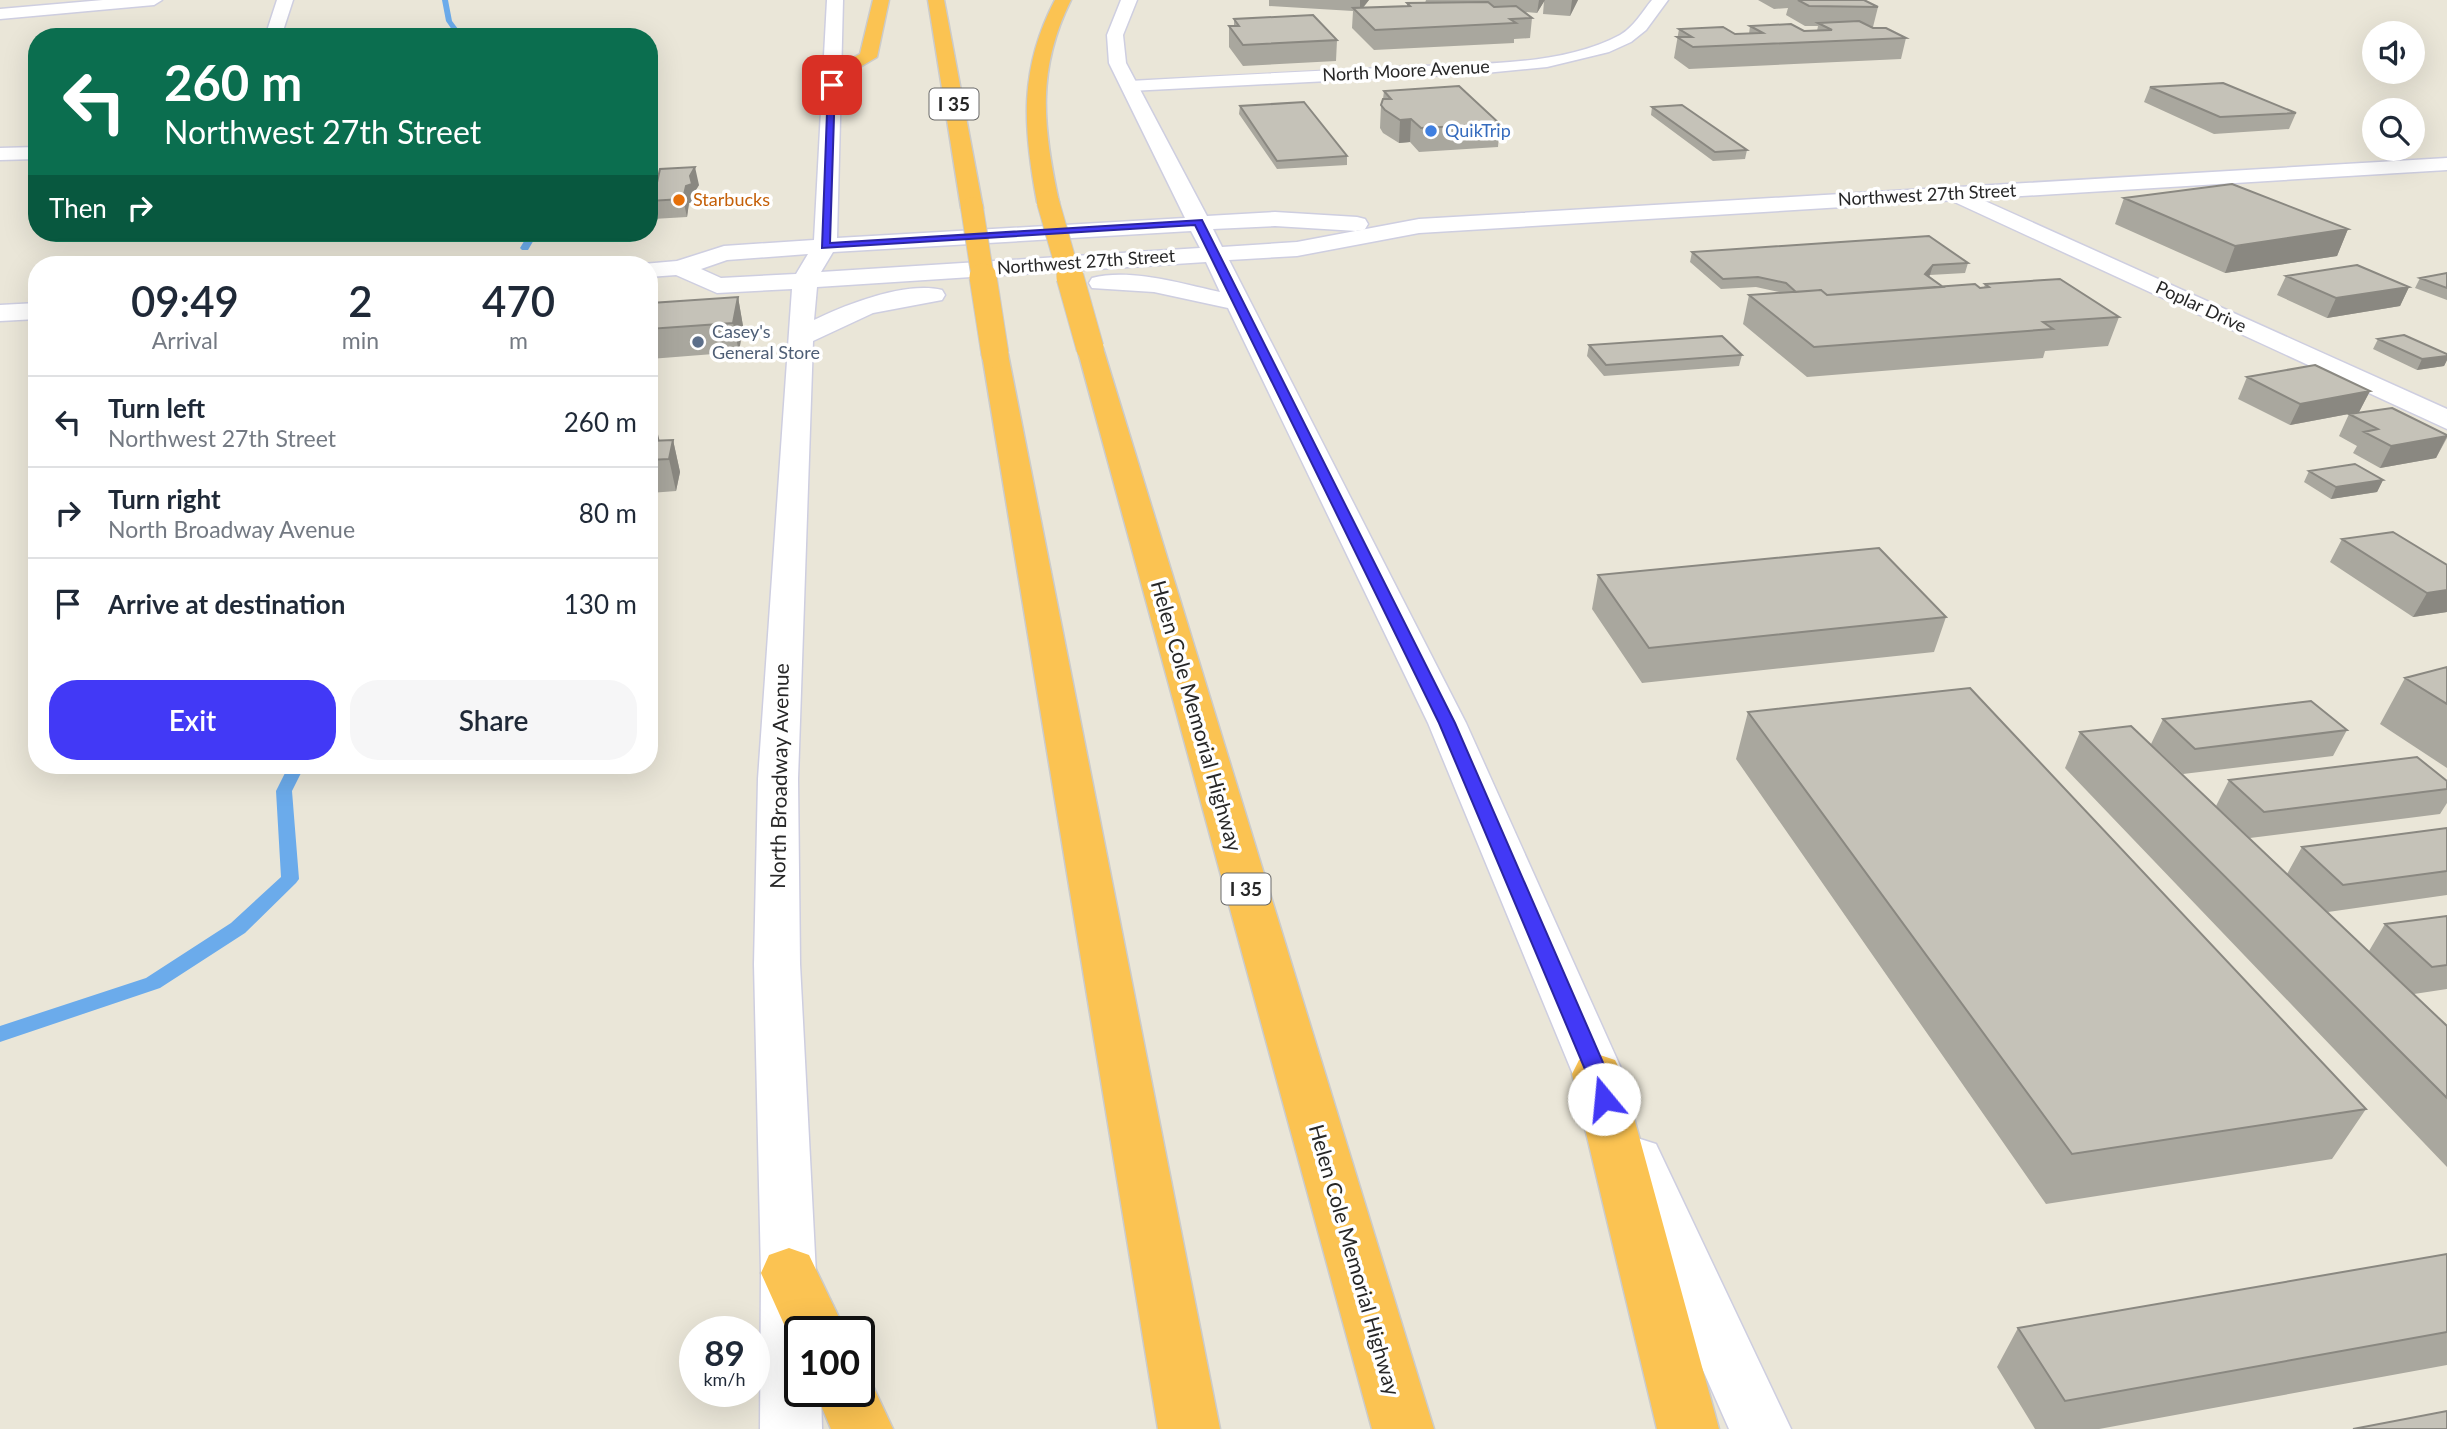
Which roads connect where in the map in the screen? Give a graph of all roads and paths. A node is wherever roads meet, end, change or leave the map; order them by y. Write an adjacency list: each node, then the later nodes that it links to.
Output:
1 (154, 0): 10 (main road)
2 (285, 0): 11 (main road)
3 (835, 0): 13 (main road)
4 (881, 0): 13 (highway)
5 (936, 0): 37 (highway, I 35, bridge)
6 (1063, 0): 12 (highway, Helen Cole Memorial Highway / I 35)
7 (1129, 0): 14 (main road)
8 (1660, 0): 14 (main road, North Moore Avenue)
9 (1079, 8): 12 (highway)
10 (0, 14)
11 (276, 28)
12 (1049, 30): 38 (highway, Helen Cole Memorial Highway / I 35, bridge)
13 (832, 76): 21 (main road)
14 (1130, 86): 19 (main road)
15 (28, 153): 16 (main road)
16 (0, 154)
17 (2447, 164): 18 (main road, Northwest 27th Street)
18 (1956, 194): 20 (main road, Northwest 27th Street); 30 (main road, Poplar Drive)
19 (1198, 222): 20 (main road, Northwest 27th Street); 21 (main road, Northwest 27th Street); 22 (main road)
20 (1407, 227): 22 (main road, Northwest 27th Street)
21 (825, 246): 23 (main road, Northwest 27th Street); 25 (main road)
22 (1214, 254): 25 (main road, Northwest 27th Street); 26 (main road)
23 (680, 268): 24 (main road); 25 (main road, Northwest 27th Street)
24 (658, 269)
25 (805, 279): 29 (main road, North Broadway Avenue)
26 (1239, 303): 29 (main road); 31 (main road)
27 (28, 311): 28 (main road)
28 (0, 313)
29 (800, 337): 32 (main road, North Broadway Avenue)
30 (2447, 420)
31 (1597, 1074): 39 (highway); 40 (main road)
32 (789, 1273): 33 (highway); 35 (main road, North Broadway Avenue)
33 (809, 1316)
34 (852, 1407): 36 (highway)
35 (791, 1429)
36 (862, 1429)
37 (1189, 1429)
38 (1403, 1429)
39 (1688, 1429)
40 (1760, 1429)

